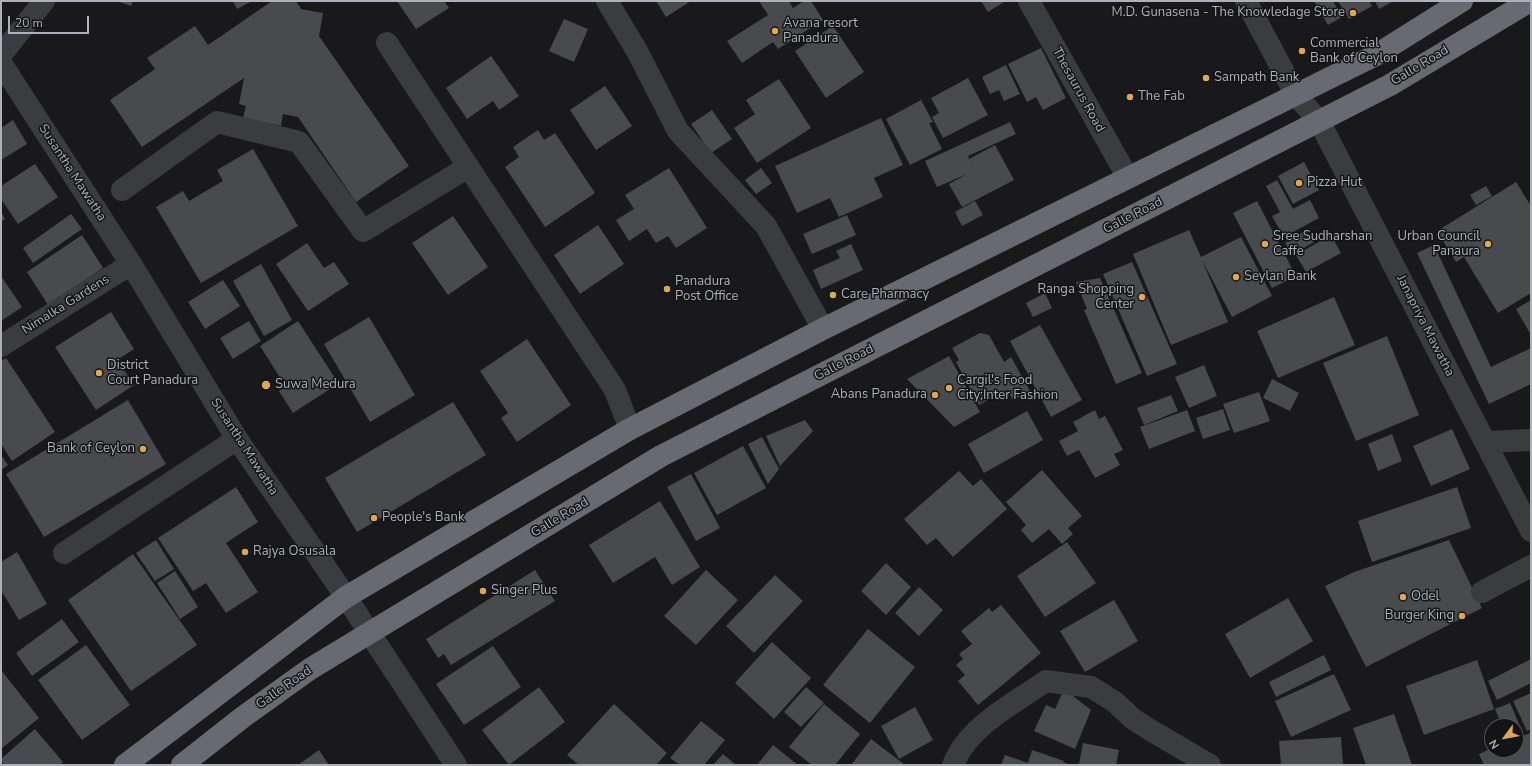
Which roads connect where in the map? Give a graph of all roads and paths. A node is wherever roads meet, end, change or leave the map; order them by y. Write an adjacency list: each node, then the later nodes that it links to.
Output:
1 (44, 1): 8 (street)
2 (607, 1): 16 (street)
3 (1028, 1): 13 (street, Thesaurus Road)
4 (1246, 1): 10 (street, Janapriya Mawatha)
5 (1462, 1): 10 (highway)
6 (1530, 1): 11 (highway, Galle Road)
7 (387, 43): 12 (street)
8 (1, 55)
9 (1, 63): 15 (street, Susantha Mawatha)
10 (1296, 95): 11 (street, Janapriya Mawatha); 13 (highway)
11 (1319, 121): 21 (street, Janapriya Mawatha); 27 (highway, Galle Road)
12 (468, 167): 14 (street); 18 (street)
13 (1128, 178): 16 (highway)
14 (122, 190)
15 (131, 264): 17 (street, Nimalka Gardens); 19 (street, Susantha Mawatha)
16 (823, 329): 18 (highway)
17 (1, 346)
18 (630, 429): 26 (highway)
19 (237, 439): 23 (street); 26 (street, Susantha Mawatha)
20 (1531, 440): 21 (street)
21 (1485, 442): 22 (street, Janapriya Mawatha)
22 (1531, 531)
23 (64, 553)
24 (1531, 566): 25 (street)
25 (1482, 592)
26 (346, 597): 27 (street, Susantha Mawatha); 28 (highway)
27 (370, 634): 29 (highway, Galle Road); 30 (street, Susantha Mawatha)
28 (125, 765)
29 (182, 765)
30 (456, 765)
31 (954, 765): 32 (street)
32 (1210, 765)

